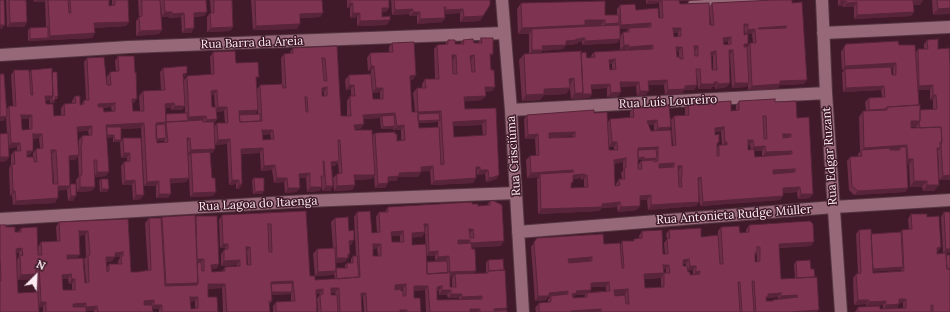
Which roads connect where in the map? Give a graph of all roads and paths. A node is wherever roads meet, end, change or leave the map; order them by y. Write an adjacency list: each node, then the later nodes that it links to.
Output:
1 (502, 0): 6 (street, Rua Crisciúma)
2 (766, 0): 4 (street)
3 (822, 0): 7 (street, Rua Edgar Ruzant)
4 (681, 6)
5 (950, 27): 7 (street)
6 (504, 33): 8 (street, Rua Barra da Areia); 10 (street, Rua Crisciúma)
7 (823, 33): 9 (street, Rua Edgar Ruzant)
8 (0, 55)
9 (826, 93): 10 (street, Rua Luís Loureiro); 14 (street, Rua Edgar Ruzant)
10 (511, 110): 11 (street, Rua Crisciúma)
11 (516, 193): 13 (street, Rua Lagoa do Itaenga); 17 (street, Rua Crisciúma)
12 (950, 200): 14 (street, Rua Antonieta Rudge Müller)
13 (306, 202): 15 (street); 16 (street, Rua Lagoa do Itaenga)
14 (834, 207): 17 (street, Rua Antonieta Rudge Müller); 19 (street, Rua Edgar Ruzant)
15 (306, 216)
16 (0, 219)
17 (518, 232): 18 (street, Rua Crisciúma)
18 (523, 312)
19 (841, 312)

